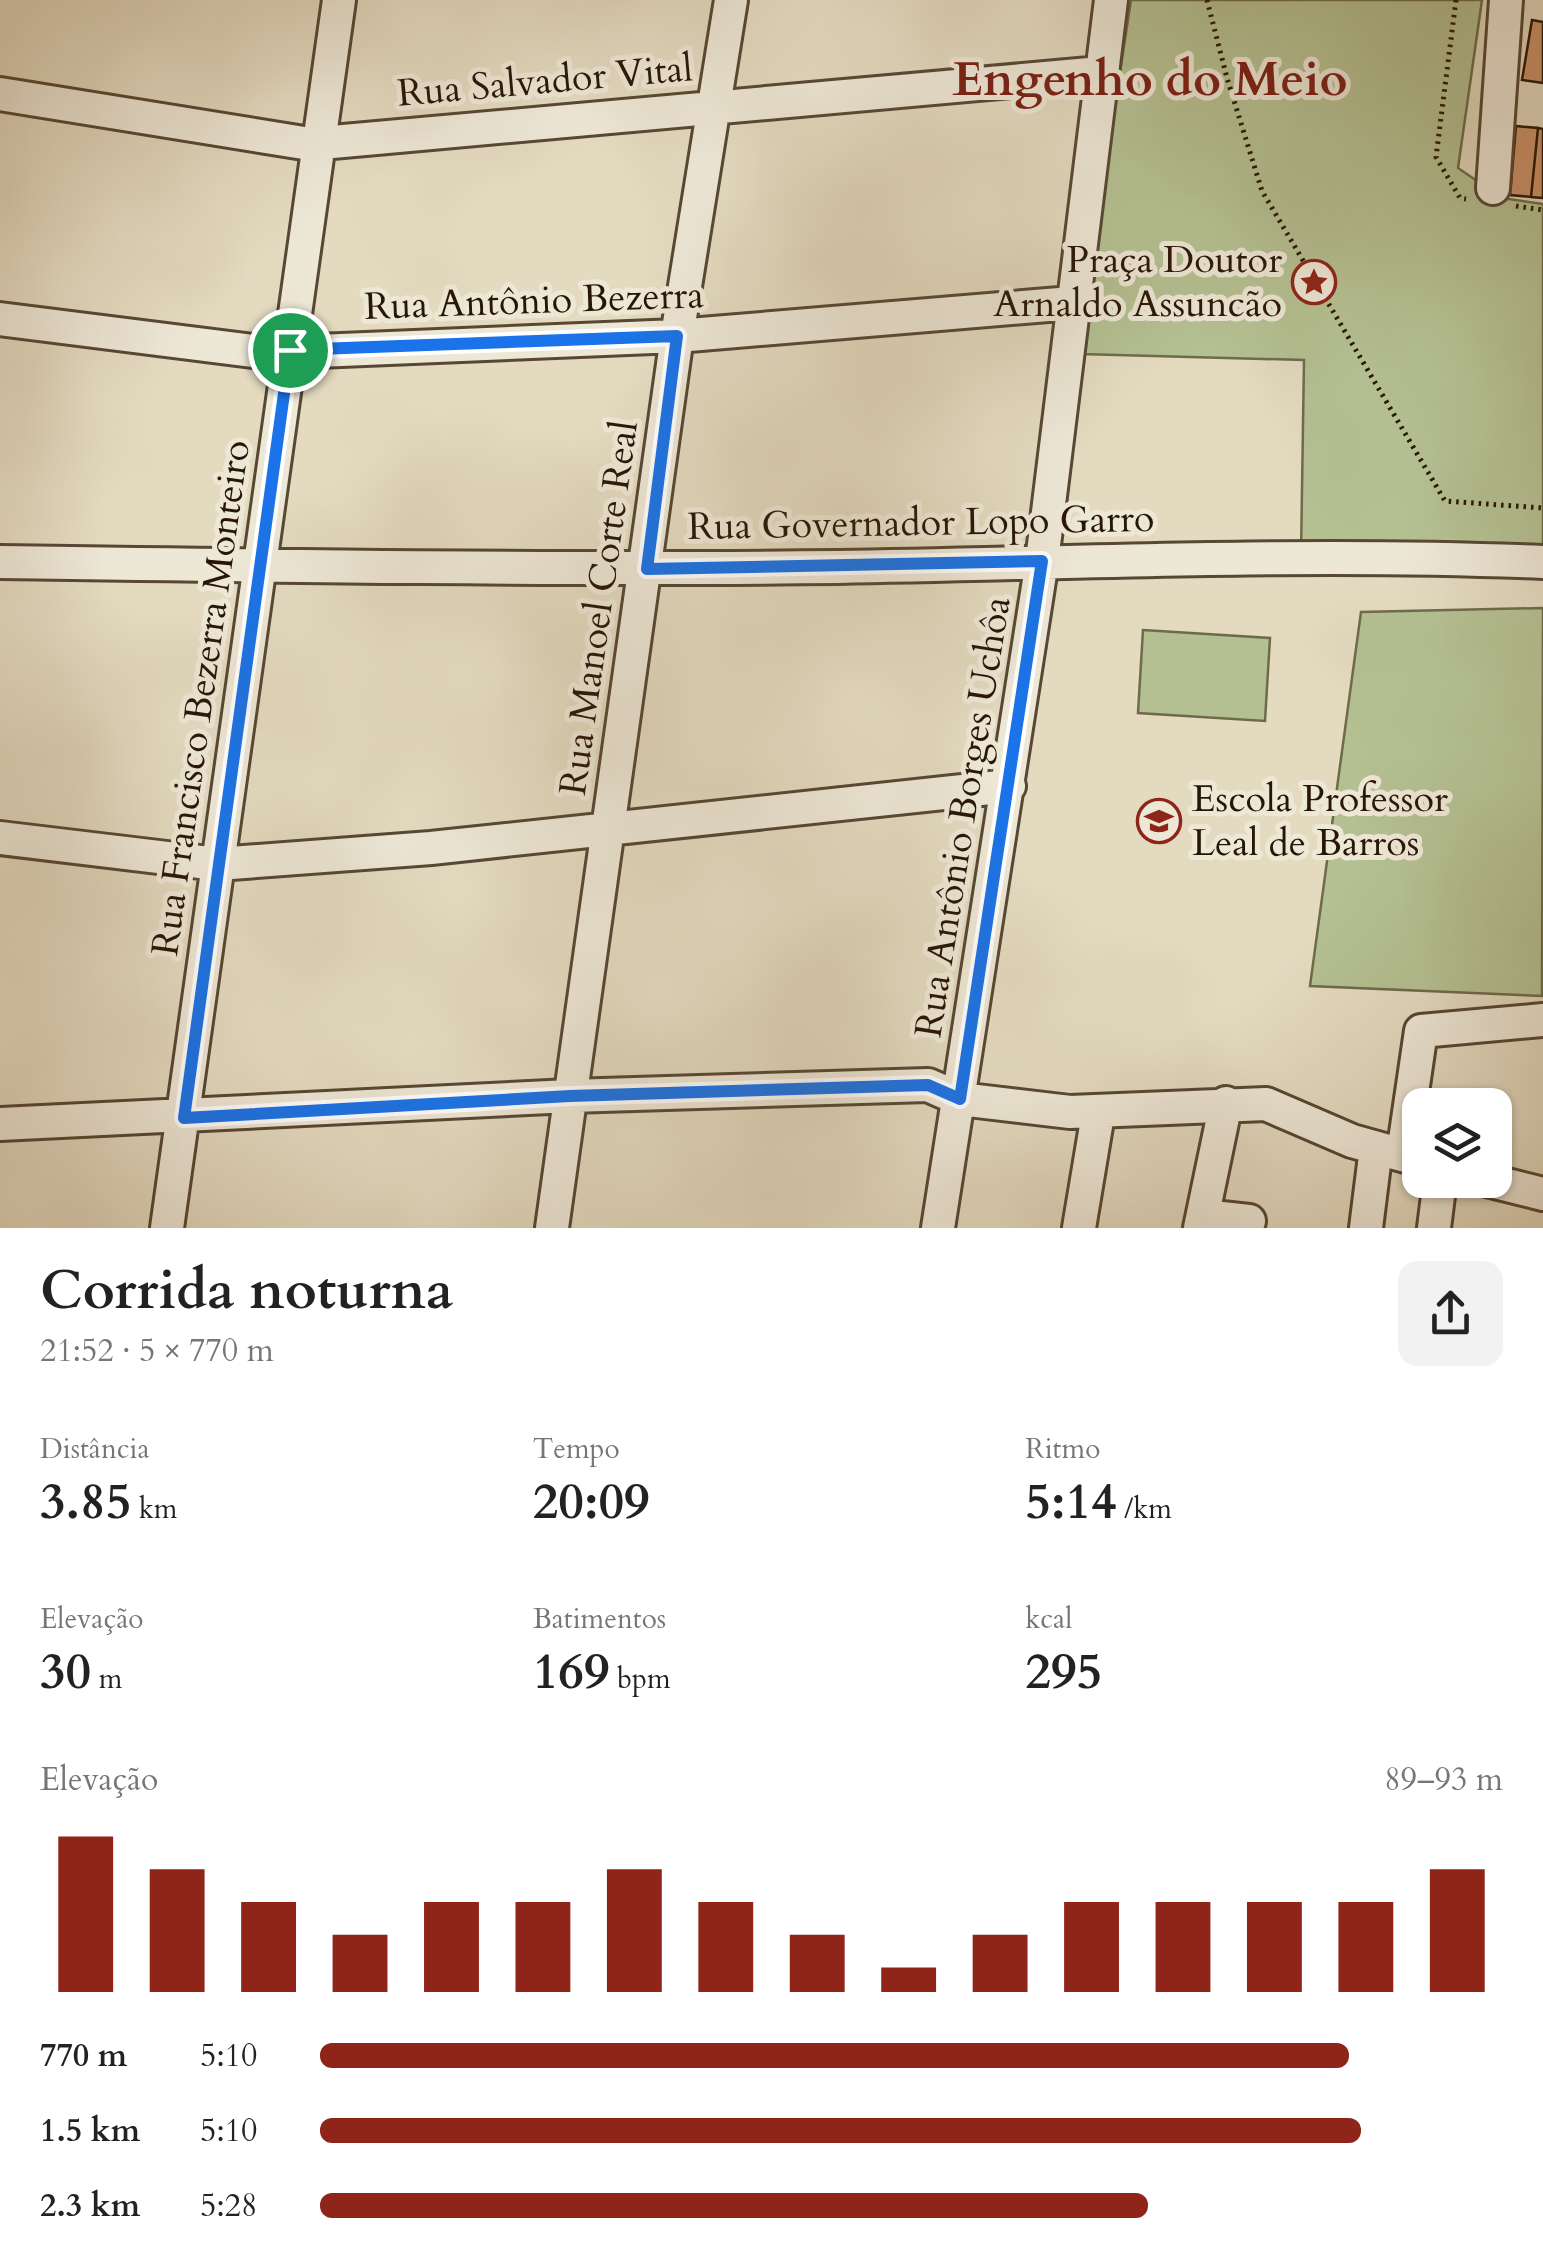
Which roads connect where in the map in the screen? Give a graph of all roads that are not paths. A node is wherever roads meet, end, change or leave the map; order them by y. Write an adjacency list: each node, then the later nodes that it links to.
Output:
1 (339, 0): 8 (street, Rua Francisco Bezerra Monteiro)
2 (732, 0): 7 (street, Rua Manoel Corte Real)
3 (1111, 0): 5 (street, Rua Antônio Borges Uchôa)
4 (1506, 0): 9 (street)
5 (1101, 73): 7 (street, Rua Salvador Vital); 10 (street, Rua Antônio Borges Uchôa)
6 (0, 94): 8 (street, Rua Salvador Vital)
7 (714, 105): 8 (street, Rua Salvador Vital); 12 (street, Rua Manoel Corte Real)
8 (321, 141): 13 (street, Rua Francisco Bezerra Monteiro)
9 (1493, 198)
10 (1072, 303): 12 (street, Rua Antônio Bezerra); 14 (street, Rua Antônio Borges Uchôa)
11 (0, 319): 13 (street, Rua Antônio Bezerra)
12 (677, 336): 13 (street, Rua Antônio Bezerra); 18 (street, Rua Manoel Corte Real)
13 (290, 350): 17 (street, Rua Francisco Bezerra Monteiro)
14 (1042, 561): 16 (street, Rua Governador Lopo Garro); 18 (street, Rua Governador Lopo Garro); 19 (street, Rua Antônio Borges Uchôa)
15 (0, 562): 17 (street, Rua Governador Lopo Garro)
16 (1543, 562)
17 (262, 566): 18 (street, Rua Governador Lopo Garro); 22 (street, Rua Francisco Bezerra Monteiro)
18 (647, 569): 20 (street, Rua Manoel Corte Real)
19 (1010, 786): 20 (street); 25 (street, Rua Antônio Borges Uchôa)
20 (609, 829): 22 (street); 24 (street, Rua Manoel Corte Real)
21 (0, 838): 22 (street)
22 (217, 864): 28 (street, Rua Francisco Bezerra Monteiro)
23 (1543, 1020): 30 (street)
24 (570, 1096): 25 (street); 28 (street); 37 (street, Rua Manoel Corte Real)
25 (960, 1099): 27 (street); 38 (street, Rua Antônio Borges Uchôa)
26 (1226, 1103): 27 (street); 30 (street); 35 (street)
27 (1098, 1114): 39 (street)
28 (184, 1118): 29 (street); 36 (street, Rua Francisco Bezerra Monteiro)
29 (0, 1124)
30 (1400, 1154): 40 (street)
31 (1512, 1186): 32 (street)
32 (1543, 1194)
33 (1438, 1198): 41 (street)
34 (1249, 1220): 35 (street)
35 (1202, 1222)
36 (167, 1228)
37 (552, 1228)
38 (938, 1228)
39 (1079, 1228)
40 (1366, 1228)
41 (1434, 1228)

